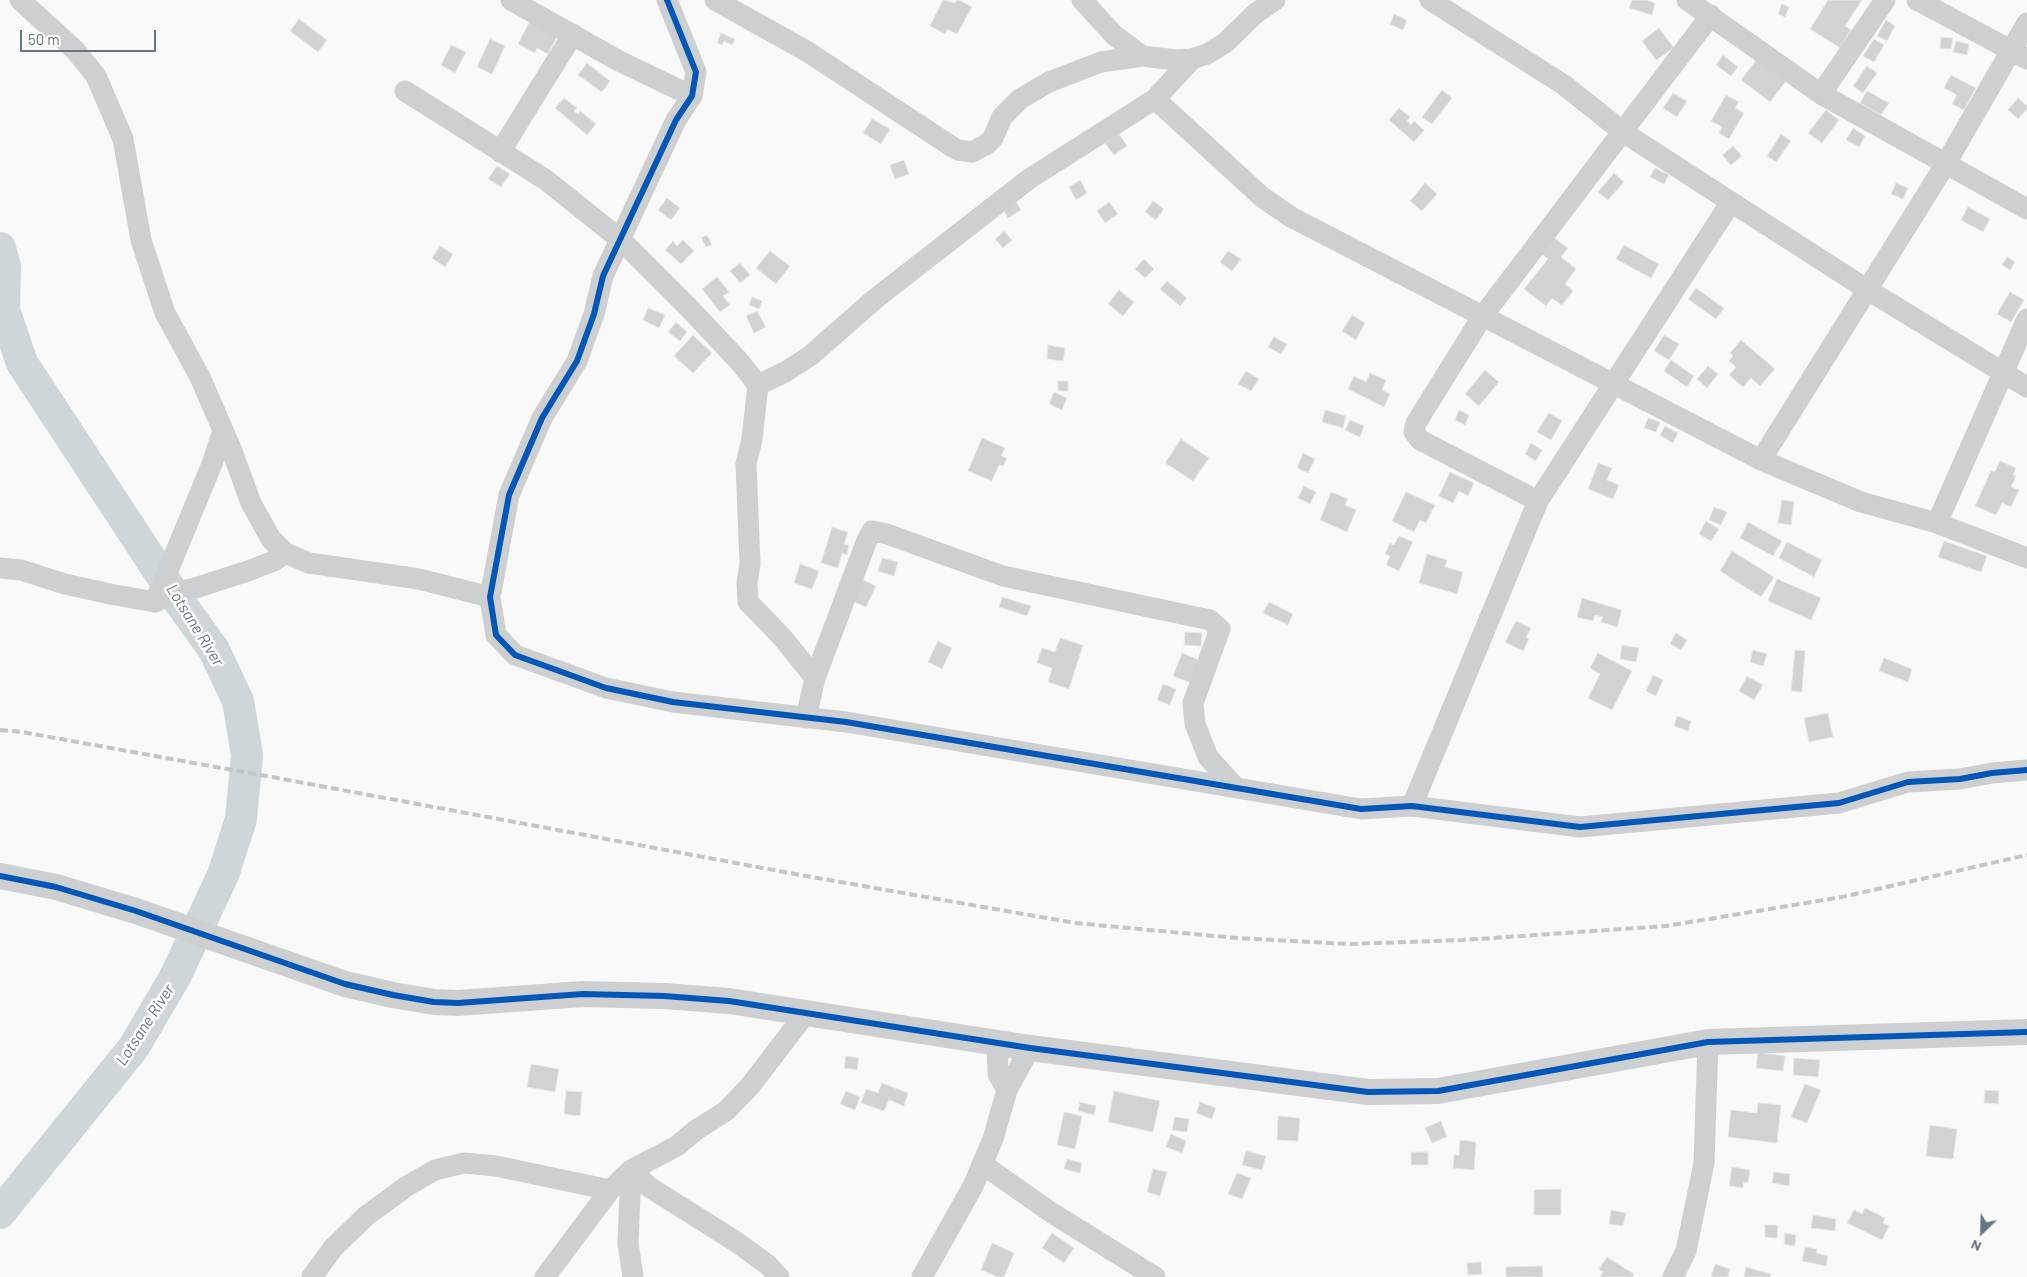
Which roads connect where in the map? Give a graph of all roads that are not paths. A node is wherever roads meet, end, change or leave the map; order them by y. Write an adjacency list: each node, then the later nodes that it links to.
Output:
1 (20, 0): 34 (street)
2 (512, 0): 13 (street)
3 (667, 0): 19 (street)
4 (715, 0): 15 (street)
5 (1082, 0): 15 (street)
6 (1276, 0): 16 (street)
7 (1430, 0): 21 (street)
8 (1686, 0): 11 (street)
9 (1885, 0): 18 (street)
10 (1917, 0): 14 (street)
11 (1711, 15): 18 (street); 21 (street)
12 (2027, 23): 14 (street)
13 (574, 34): 19 (street); 22 (street)
14 (2019, 55): 23 (street)
15 (1142, 56): 16 (street)
16 (1192, 59): 20 (street)
17 (405, 91): 22 (street)
18 (1820, 94): 23 (street)
19 (692, 96): 26 (street)
20 (1155, 99): 28 (street); 32 (street)
21 (1623, 132): 24 (street); 28 (street)
22 (500, 152): 26 (street)
23 (1946, 165): 25 (street); 27 (street)
24 (1731, 202): 27 (street); 31 (street)
25 (2027, 209)
26 (621, 240): 32 (street); 41 (street)
27 (1868, 290): 30 (street); 35 (street)
28 (1482, 317): 31 (street); 36 (street)
29 (2027, 320): 30 (street)
30 (2003, 373): 33 (street); 37 (street)
31 (1614, 384): 35 (street); 36 (street)
32 (758, 385): 43 (street)
33 (2027, 387)
34 (223, 430): 38 (street); 42 (street)
35 (1761, 460): 37 (street)
36 (1538, 501): 47 (street)
37 (1937, 523): 39 (street)
38 (285, 553): 41 (street); 42 (street)
39 (2027, 558)
40 (0, 568): 42 (street)
41 (490, 598): 44 (street)
42 (155, 602)
43 (815, 678): 44 (street); 46 (street)
44 (806, 718): 46 (street)
45 (2027, 770): 47 (street)
46 (1236, 788): 47 (street)
47 (1412, 806)
48 (0, 876): 49 (street)
49 (806, 1013): 52 (street); 56 (street)
50 (2027, 1032): 51 (street)
51 (1708, 1042): 53 (street); 64 (street)
52 (997, 1043): 53 (street); 54 (street)
53 (1030, 1048): 54 (street)
54 (1007, 1090): 55 (street)
55 (982, 1164): 62 (street); 63 (street)
56 (631, 1170): 57 (street); 60 (street); 61 (street)
57 (610, 1190): 58 (street); 59 (street)
58 (312, 1277)
59 (545, 1277)
60 (632, 1277)
61 (779, 1277)
62 (922, 1277)
63 (1155, 1277)
64 (1672, 1277)

